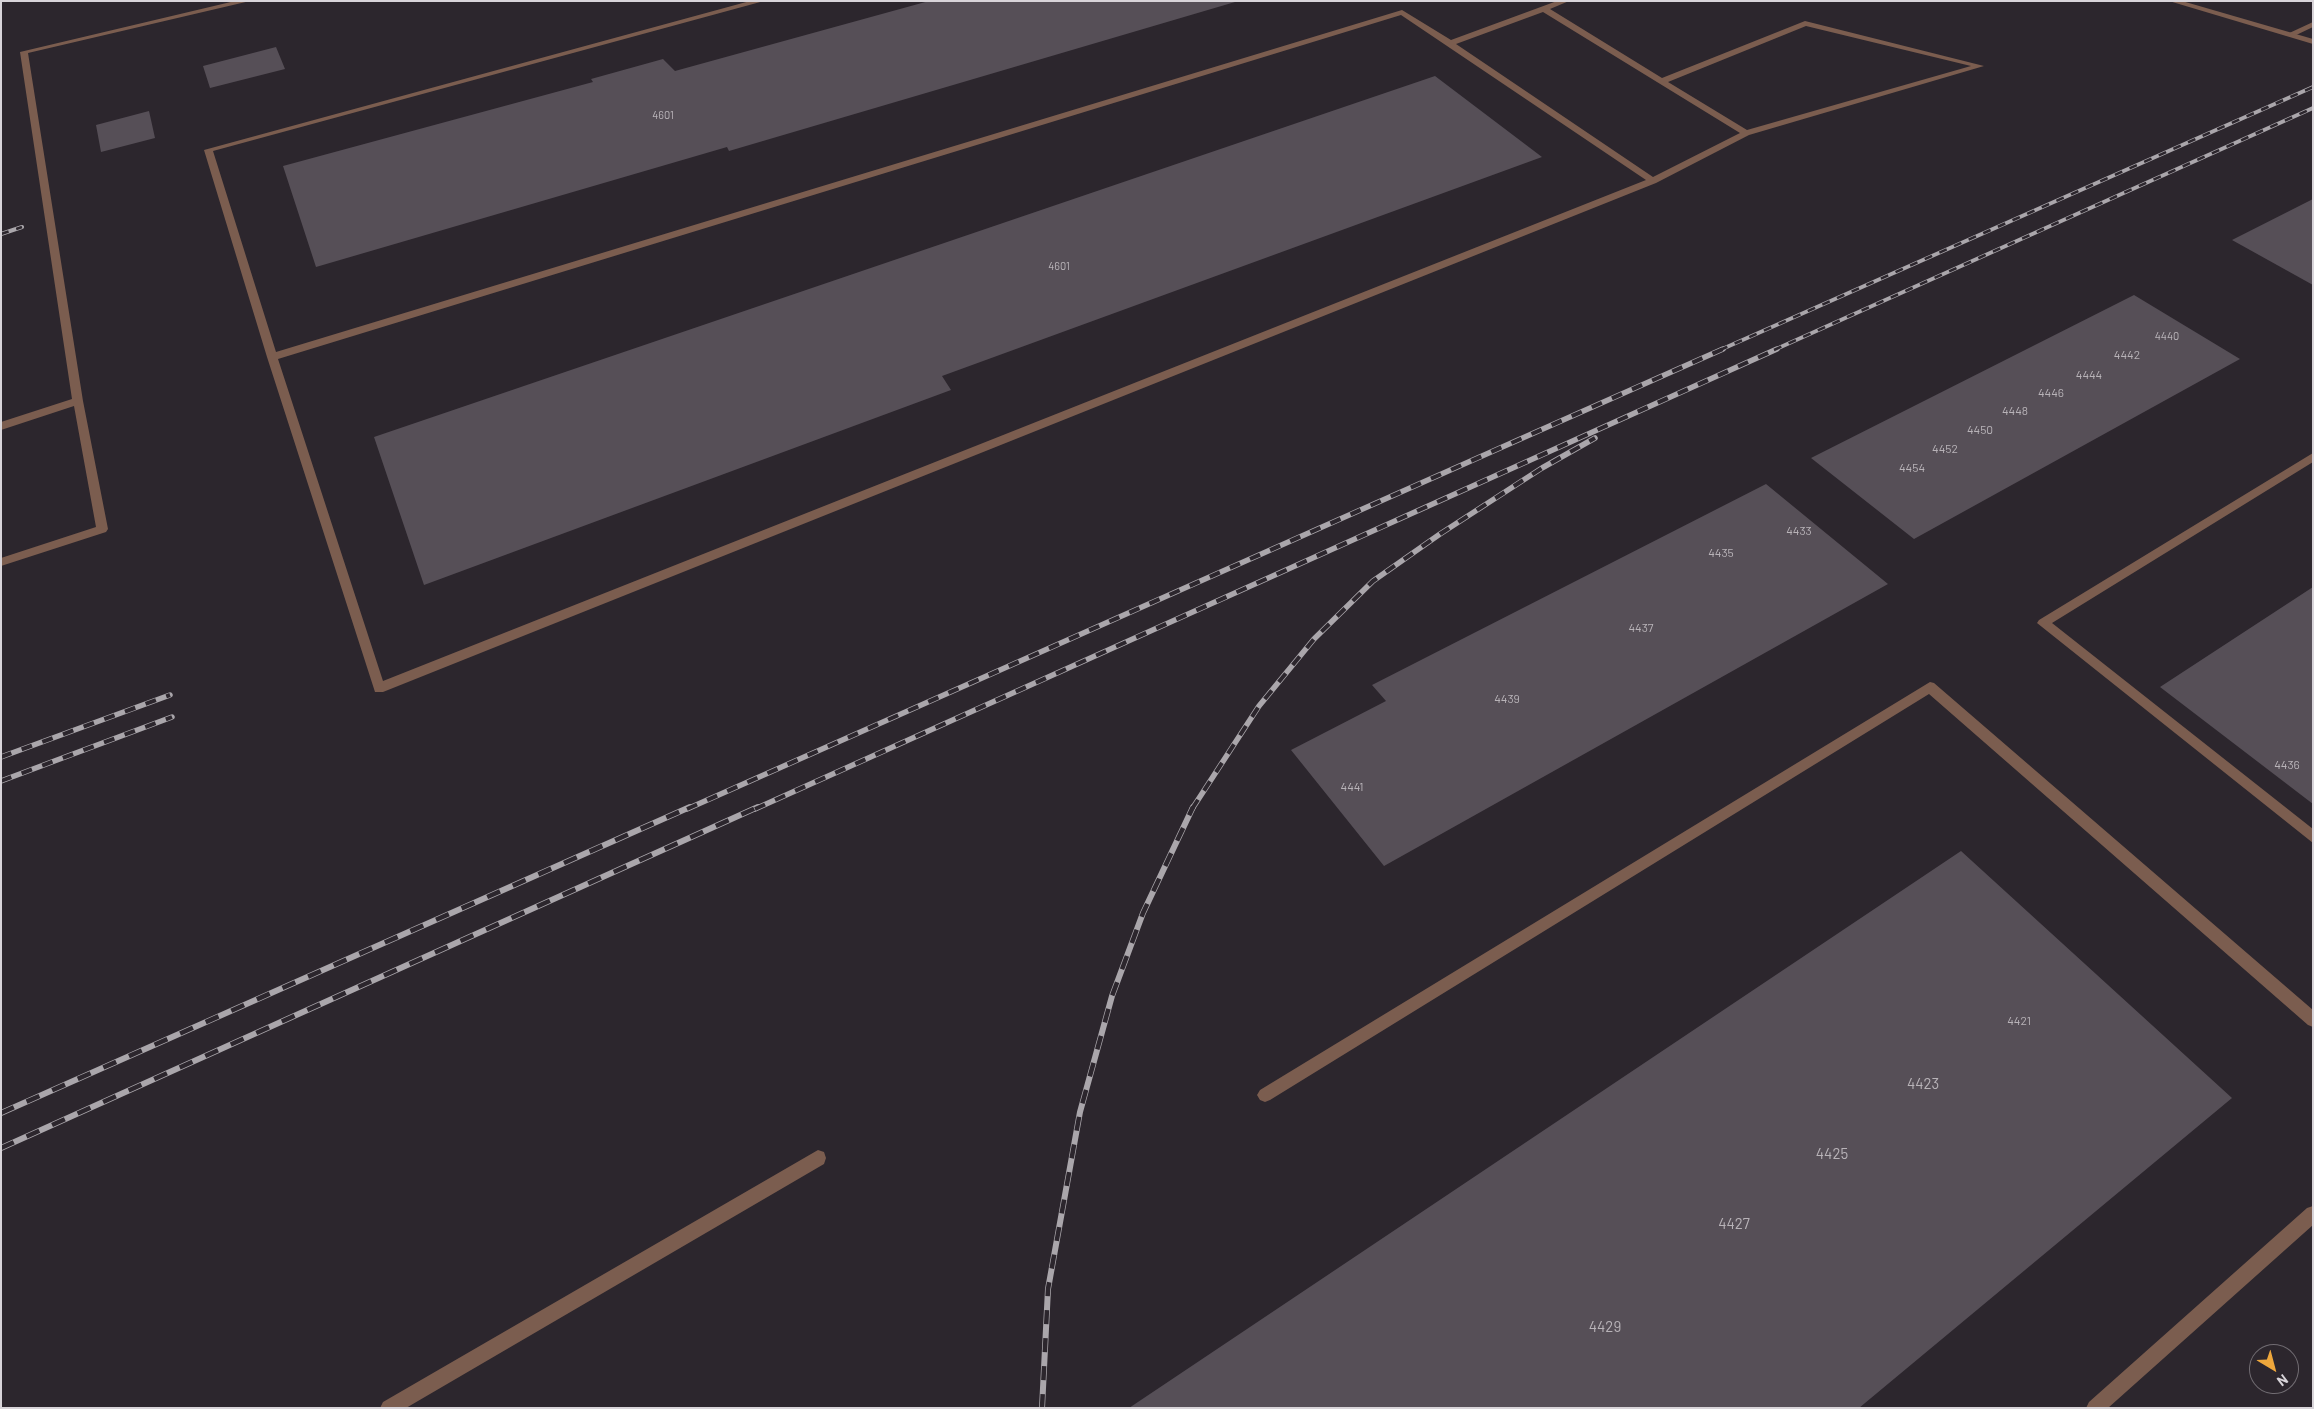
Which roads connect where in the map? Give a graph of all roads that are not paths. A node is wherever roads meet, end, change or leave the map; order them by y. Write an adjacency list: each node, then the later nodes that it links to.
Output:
1 (246, 1): 16 (street)
2 (760, 1): 15 (street)
3 (1405, 1): 7 (street)
4 (1564, 1): 6 (street)
5 (2173, 1): 9 (street)
6 (1544, 9): 11 (street); 12 (street)
7 (1402, 12): 11 (street); 15 (street)
8 (2313, 24): 9 (street)
9 (2289, 35): 10 (street)
10 (2313, 42)
11 (1450, 43): 14 (street)
12 (1662, 81): 13 (street); 13 (street)
13 (1746, 133): 14 (street)
14 (1653, 180): 15 (street)
15 (272, 357)
16 (78, 401): 17 (street); 19 (street)
17 (1, 426)
18 (2313, 456): 20 (street)
19 (1, 562)
20 (2313, 837)
21 (2313, 1020): 22 (street)
22 (1264, 1094)
23 (818, 1158): 25 (street)
24 (2313, 1214): 26 (street)
25 (398, 1405)
26 (2095, 1408)

